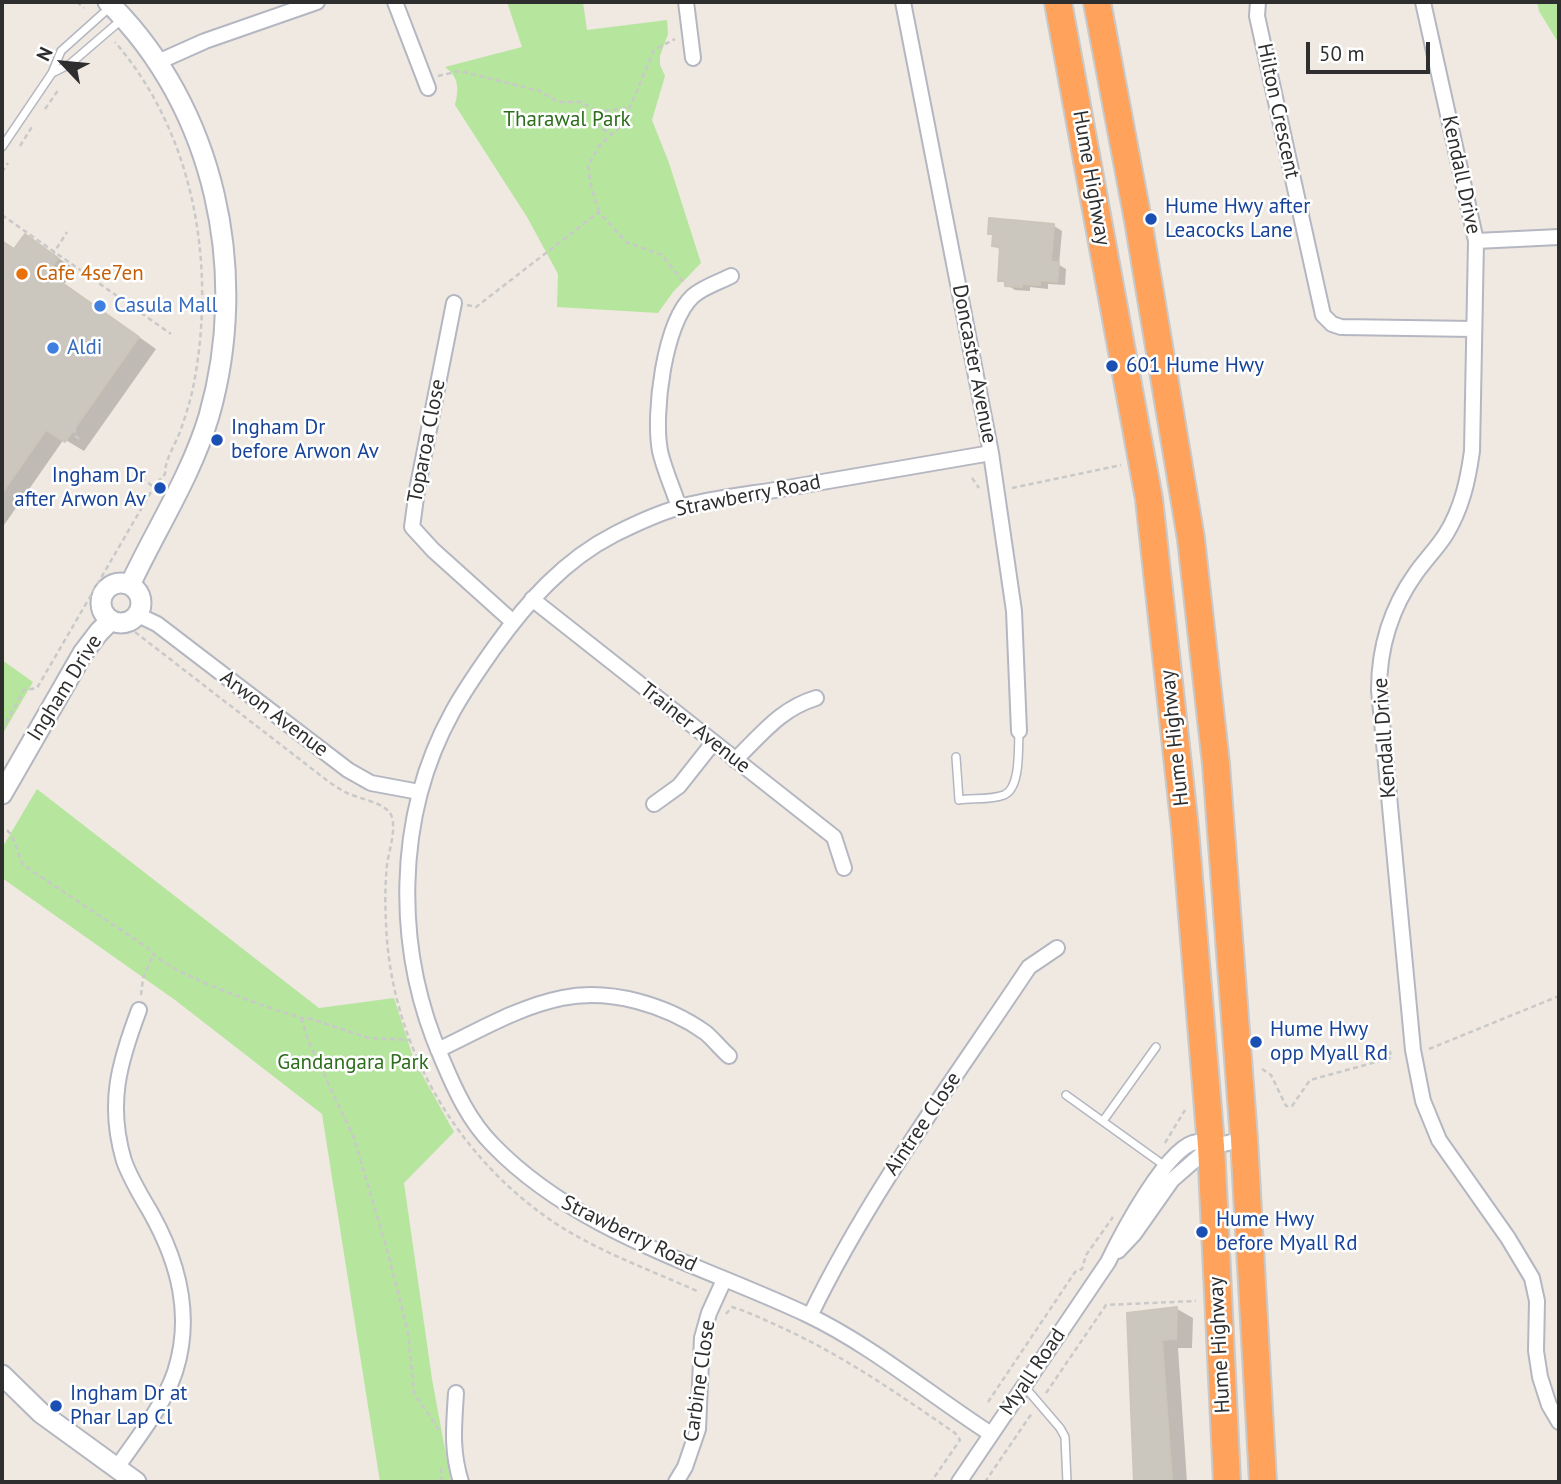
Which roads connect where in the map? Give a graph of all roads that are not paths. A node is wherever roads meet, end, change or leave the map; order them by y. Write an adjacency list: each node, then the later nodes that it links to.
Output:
1 (317, 2): 11 (street)
2 (396, 2): 13 (street)
3 (686, 2): 10 (street)
4 (904, 2): 20 (street, Doncaster Avenue)
5 (1058, 2): 44 (highway, Hume Highway)
6 (1097, 2): 43 (highway, Hume Highway)
7 (1258, 2): 19 (street, Hilton Crescent)
8 (1423, 2): 16 (street, Kendall Drive)
9 (115, 8): 11 (street); 12 (lane); 12 (lane)
10 (692, 58)
11 (158, 62): 22 (street)
12 (52, 73): 14 (lane)
13 (427, 84)
14 (2, 146)
15 (1559, 237): 16 (street)
16 (1476, 240): 19 (street, Kendall Drive)
17 (731, 276): 21 (street)
18 (454, 303): 25 (street, Toparoa Close)
19 (1474, 329): 52 (street, Kendall Drive)
20 (991, 453): 21 (street, Strawberry Road); 28 (street, Doncaster Avenue)
21 (679, 507): 23 (street, Strawberry Road)
22 (130, 585): 24 (street); 26 (street)
23 (532, 599): 25 (street, Strawberry Road); 29 (street, Trainer Avenue)
24 (111, 620): 26 (street); 33 (street, Ingham Drive)
25 (513, 622): 32 (street, Strawberry Road)
26 (136, 624): 32 (street, Arwon Avenue)
27 (816, 698): 31 (street)
28 (1020, 731): 30 (lane)
29 (713, 743): 31 (street, Trainer Avenue); 34 (street)
30 (956, 757)
31 (735, 760): 35 (street, Trainer Avenue)
32 (419, 792): 39 (street, Strawberry Road)
33 (2, 794)
34 (654, 804)
35 (844, 868)
36 (1057, 948): 48 (street, Aintree Close)
37 (139, 1010): 54 (street)
38 (1156, 1047): 42 (lane)
39 (438, 1051): 40 (street); 47 (street, Strawberry Road)
40 (729, 1056)
41 (1066, 1095): 42 (lane)
42 (1103, 1121): 45 (lane)
43 (1244, 1139): 44 (street, Myall Road); 61 (highway, Hume Highway)
44 (1211, 1146): 45 (street, Myall Road); 46 (street, Myall Road); 60 (highway, Hume Highway)
45 (1160, 1162): 46 (street, Myall Road)
46 (1108, 1262): 50 (street, Myall Road)
47 (724, 1280): 48 (street, Strawberry Road); 57 (street, Carbine Close)
48 (810, 1316): 53 (street, Strawberry Road)
49 (2, 1375): 54 (street)
50 (1024, 1386): 53 (street, Myall Road); 59 (lane)
51 (456, 1393): 56 (street)
52 (1559, 1422)
53 (991, 1434): 58 (street, Myall Road)
54 (117, 1469): 55 (street)
55 (136, 1482)
56 (461, 1482)
57 (676, 1482)
58 (959, 1482)
59 (1067, 1482)
60 (1227, 1482)
61 (1263, 1482)

